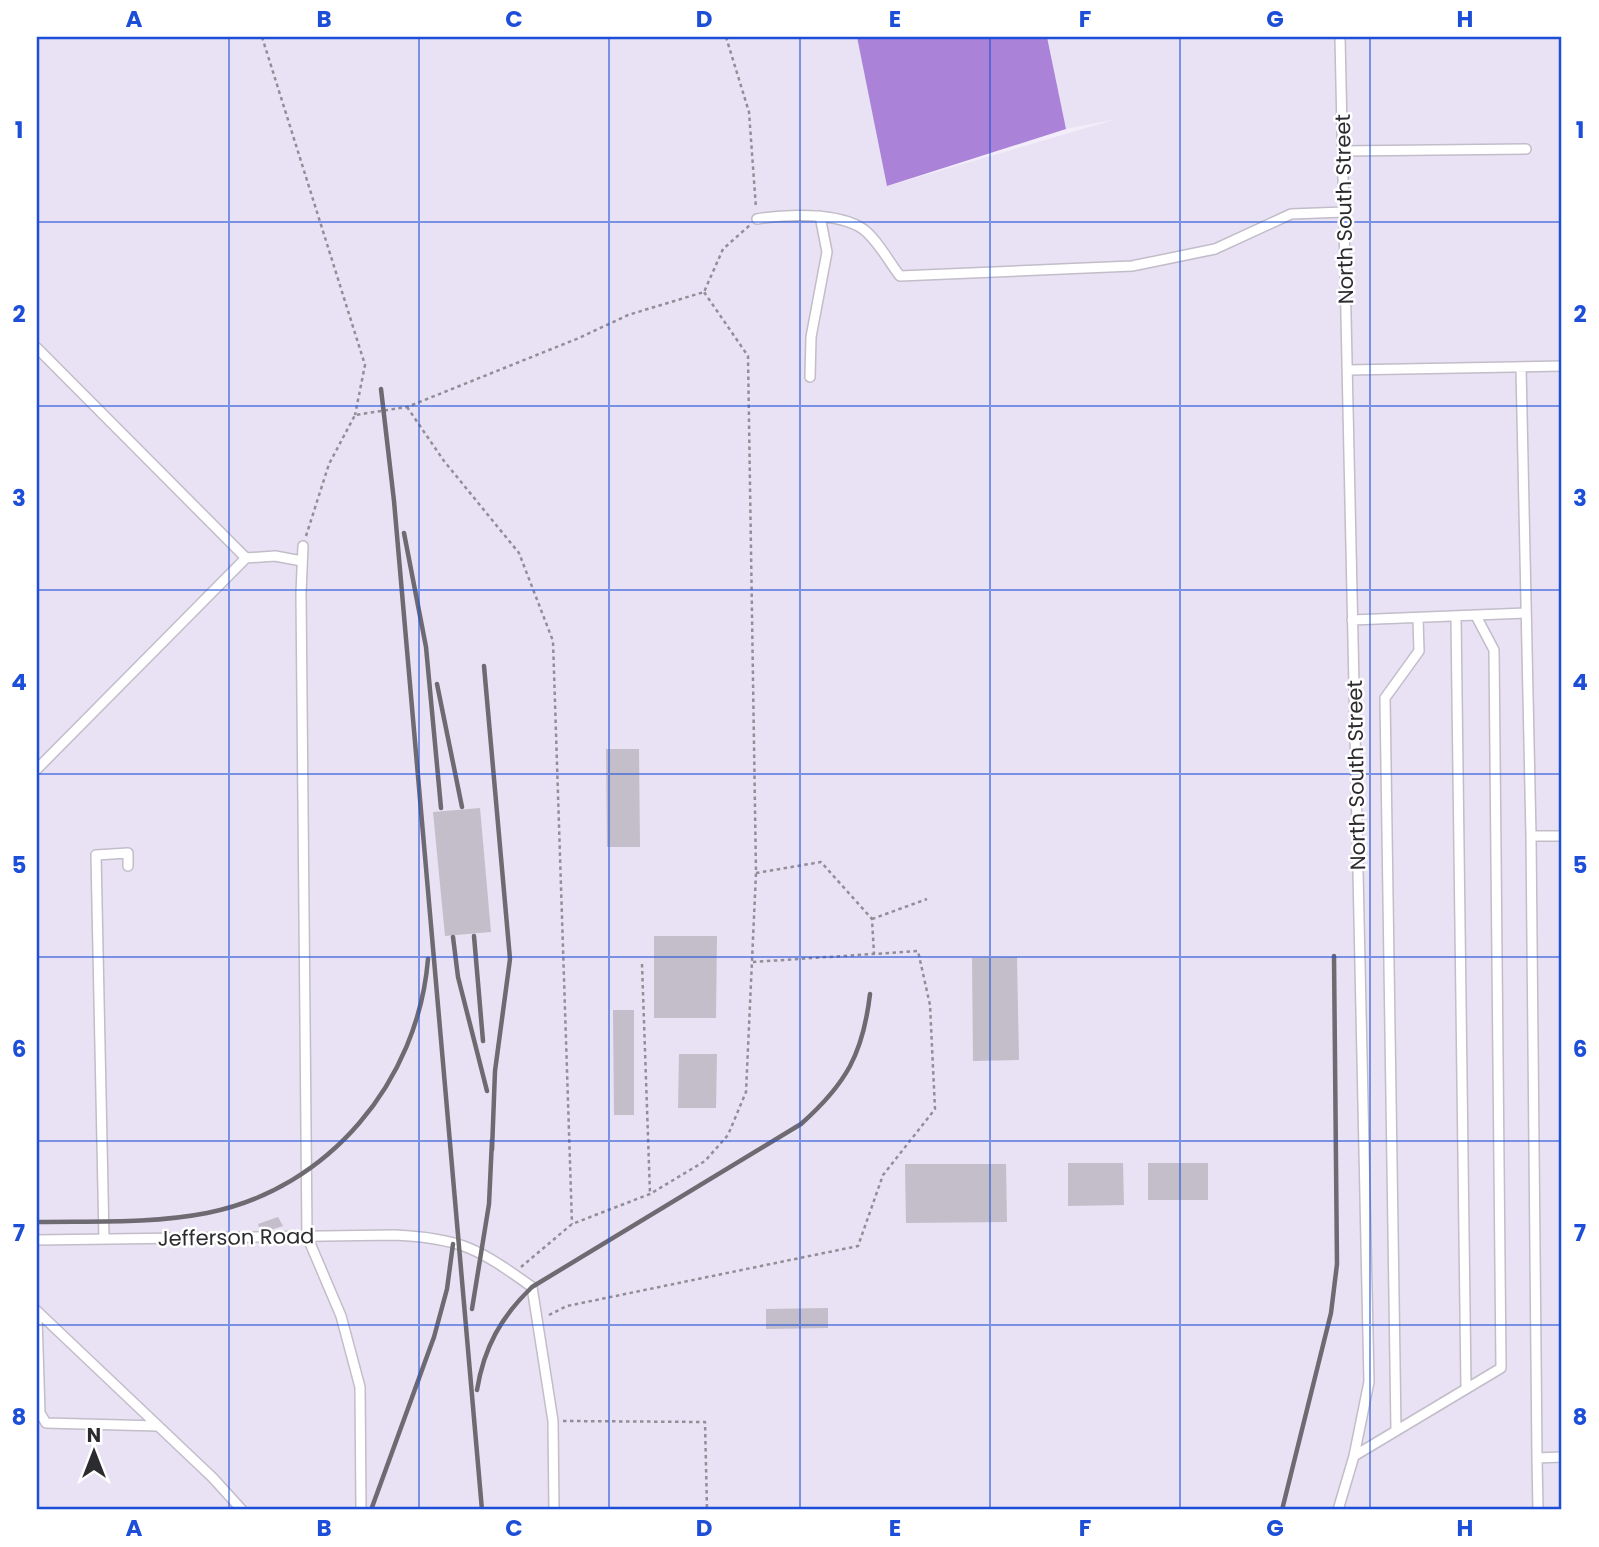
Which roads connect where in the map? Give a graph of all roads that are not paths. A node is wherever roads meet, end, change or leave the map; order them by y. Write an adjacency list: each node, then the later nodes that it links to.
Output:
1 (1340, 37): 3 (lane, North South Street)
2 (1526, 149): 3 (lane)
3 (1343, 150): 4 (lane, North South Street)
4 (1343, 212): 5 (lane); 10 (lane, North South Street)
5 (820, 216): 6 (lane); 11 (lane)
6 (757, 219)
7 (37, 348): 13 (lane)
8 (1562, 366): 9 (lane)
9 (1521, 367): 10 (lane); 15 (lane)
10 (1348, 370): 19 (lane, North South Street)
11 (810, 377)
12 (303, 546): 14 (lane)
13 (246, 558): 14 (lane); 20 (lane)
14 (302, 561): 24 (lane)
15 (1526, 612): 16 (lane); 22 (lane)
16 (1476, 616): 17 (lane); 29 (lane)
17 (1455, 617): 18 (lane); 29 (lane)
18 (1418, 618): 19 (lane); 31 (lane)
19 (1352, 620): 32 (lane, North South Street)
20 (37, 769)
21 (1562, 835): 22 (lane)
22 (1531, 836): 34 (lane)
23 (128, 866): 25 (lane)
24 (307, 1236): 25 (lane, Jefferson Road); 36 (lane); 37 (lane, Jefferson Road)
25 (104, 1239): 26 (lane, Jefferson Road)
26 (37, 1240)
27 (37, 1311): 30 (lane)
28 (37, 1318): 30 (lane)
29 (1466, 1388): 31 (lane)
30 (158, 1426): 35 (lane)
31 (1396, 1430): 32 (lane)
32 (1354, 1456): 38 (lane, North South Street)
33 (1562, 1457): 34 (lane)
34 (1536, 1458): 39 (lane)
35 (242, 1510)
36 (361, 1510)
37 (554, 1510)
38 (1338, 1510)
39 (1538, 1510)

